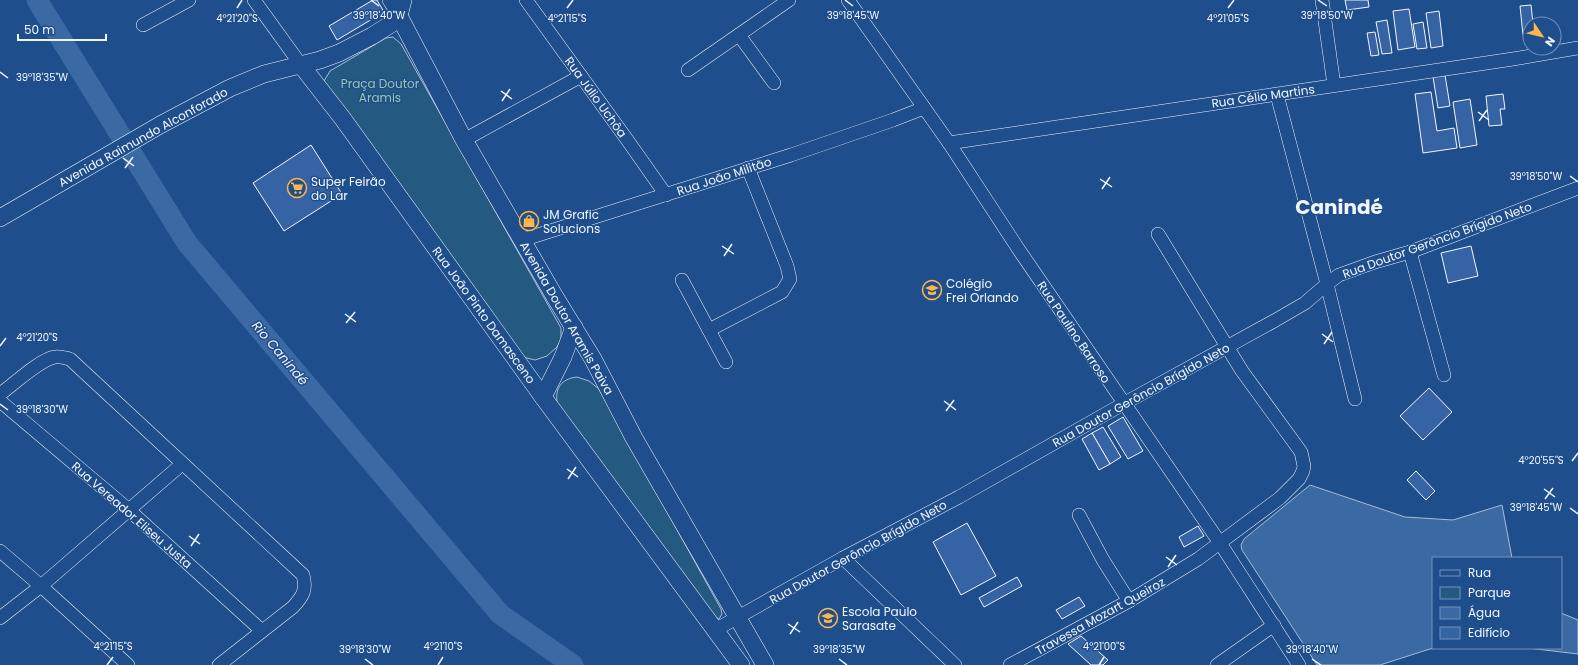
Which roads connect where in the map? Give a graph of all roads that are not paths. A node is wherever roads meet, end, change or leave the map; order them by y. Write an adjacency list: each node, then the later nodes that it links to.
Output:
1 (189, 0): 9 (street)
2 (254, 0): 12 (street, Rua João Pinto Damasceno)
3 (389, 0): 8 (street)
4 (526, 0): 14 (street, Rua Júlio Uchôa)
5 (789, 0): 10 (street)
6 (848, 0): 18 (street, Rua Paulino Barroso)
7 (1322, 0): 16 (street)
8 (401, 8): 12 (main road, Avenida Raimundo Alconforado); 19 (main road, Avenida Doutor Aramis Paiva)
9 (143, 25)
10 (739, 35): 13 (street); 15 (street)
11 (1578, 48): 16 (street, Rua Célio Martins)
12 (301, 65): 24 (main road, Avenida Raimundo Alconforado); 36 (main road, Rua João Pinto Damasceno)
13 (688, 70)
14 (581, 76): 19 (street); 23 (street, Rua Júlio Uchôa)
15 (774, 83)
16 (1334, 85): 17 (street, Rua Célio Martins)
17 (1277, 95): 20 (street, Rua Célio Martins); 29 (street)
18 (924, 108): 20 (street, Rua Paulino Barroso); 21 (street, Rua João Militão)
19 (464, 140): 26 (main road, Avenida Doutor Aramis Paiva)
20 (949, 143): 39 (street, Rua Paulino Barroso)
21 (748, 168): 23 (street, Rua João Militão); 31 (street)
22 (1578, 188): 27 (street, Rua Doutor Gerôncio Brígido Neto)
23 (666, 195): 26 (street, Rua João Militão)
24 (0, 218)
25 (1158, 234): 32 (street)
26 (522, 240): 30 (main road, Avenida Doutor Aramis Paiva)
27 (1410, 252): 29 (street, Rua Doutor Gerôncio Brígido Neto); 34 (street)
28 (682, 280): 31 (street)
29 (1327, 284): 32 (street, Rua Doutor Gerôncio Brígido Neto); 37 (street)
30 (574, 327): 36 (main road); 49 (main road, Avenida Doutor Aramis Paiva)
31 (709, 330): 33 (street)
32 (1226, 346): 39 (street, Rua Doutor Gerôncio Brígido Neto); 43 (street, Travessa Mozart Queiroz)
33 (726, 362)
34 (1444, 375)
35 (0, 394): 40 (street)
36 (543, 397): 51 (main road, Rua João Pinto Damasceno)
37 (1355, 399)
38 (0, 401): 41 (street, Rua Vereador Eliseu Justa)
39 (1123, 404): 43 (street, Rua Paulino Barroso); 45 (street, Rua Doutor Gerôncio Brígido Neto)
40 (182, 464): 41 (street); 52 (street)
41 (129, 510): 46 (street); 52 (street, Rua Vereador Eliseu Justa)
42 (1079, 515): 47 (street)
43 (1220, 543): 47 (street, Travessa Mozart Queiroz); 50 (street, Rua Paulino Barroso)
44 (0, 551): 46 (street)
45 (843, 558): 49 (street, Rua Doutor Gerôncio Brígido Neto); 57 (street)
46 (41, 586): 48 (street); 53 (street)
47 (1129, 601): 58 (street, Travessa Mozart Queiroz)
48 (0, 618)
49 (737, 618): 51 (street, Rua Doutor Gerôncio Brígido Neto); 56 (main road, Avenida Doutor Aramis Paiva)
50 (1274, 625): 59 (street); 60 (street, Rua Paulino Barroso)
51 (715, 630): 55 (main road, Rua João Pinto Damasceno)
52 (262, 631): 54 (street)
53 (128, 665)
54 (219, 665)
55 (742, 665)
56 (765, 665)
57 (955, 665)
58 (1010, 665)
59 (1217, 665)
60 (1299, 665)

